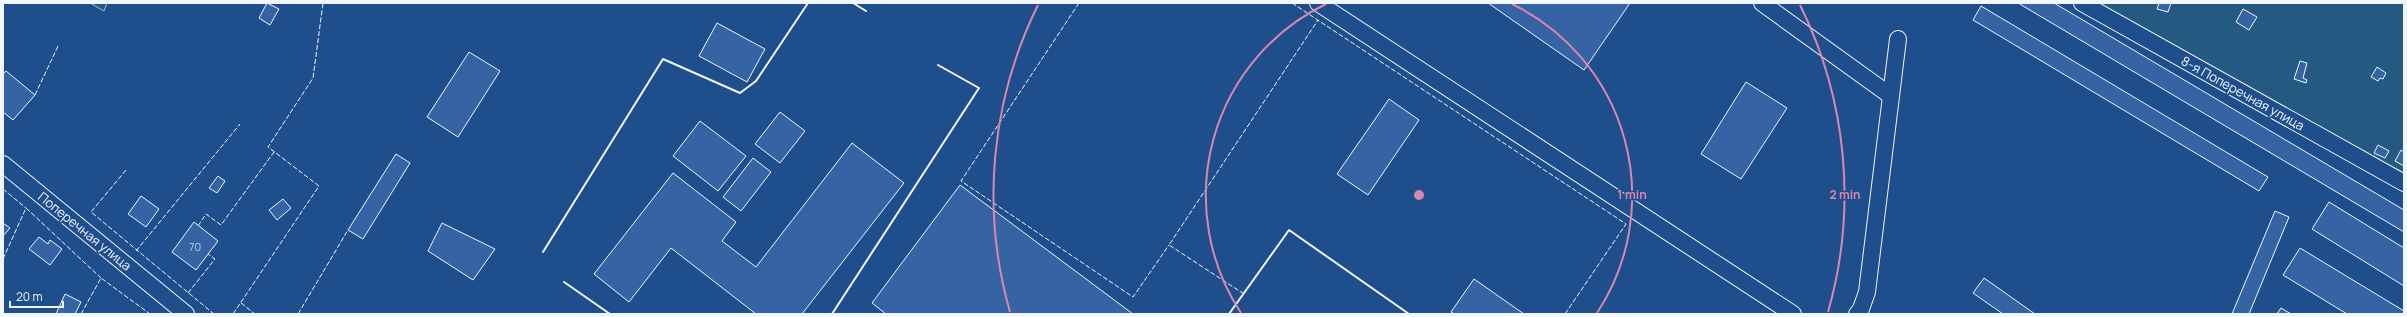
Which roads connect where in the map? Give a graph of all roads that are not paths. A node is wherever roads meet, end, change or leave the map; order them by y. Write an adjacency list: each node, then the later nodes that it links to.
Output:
1 (1318, 3): 9 (street)
2 (1762, 3): 5 (street)
3 (2082, 3): 7 (street, 8-я Поперечная улица)
4 (1898, 39): 5 (street)
5 (1891, 96): 10 (street)
6 (3, 164): 8 (street, Поперечная улица)
7 (2404, 183)
8 (186, 314)
9 (1793, 314)
10 (1857, 314)

